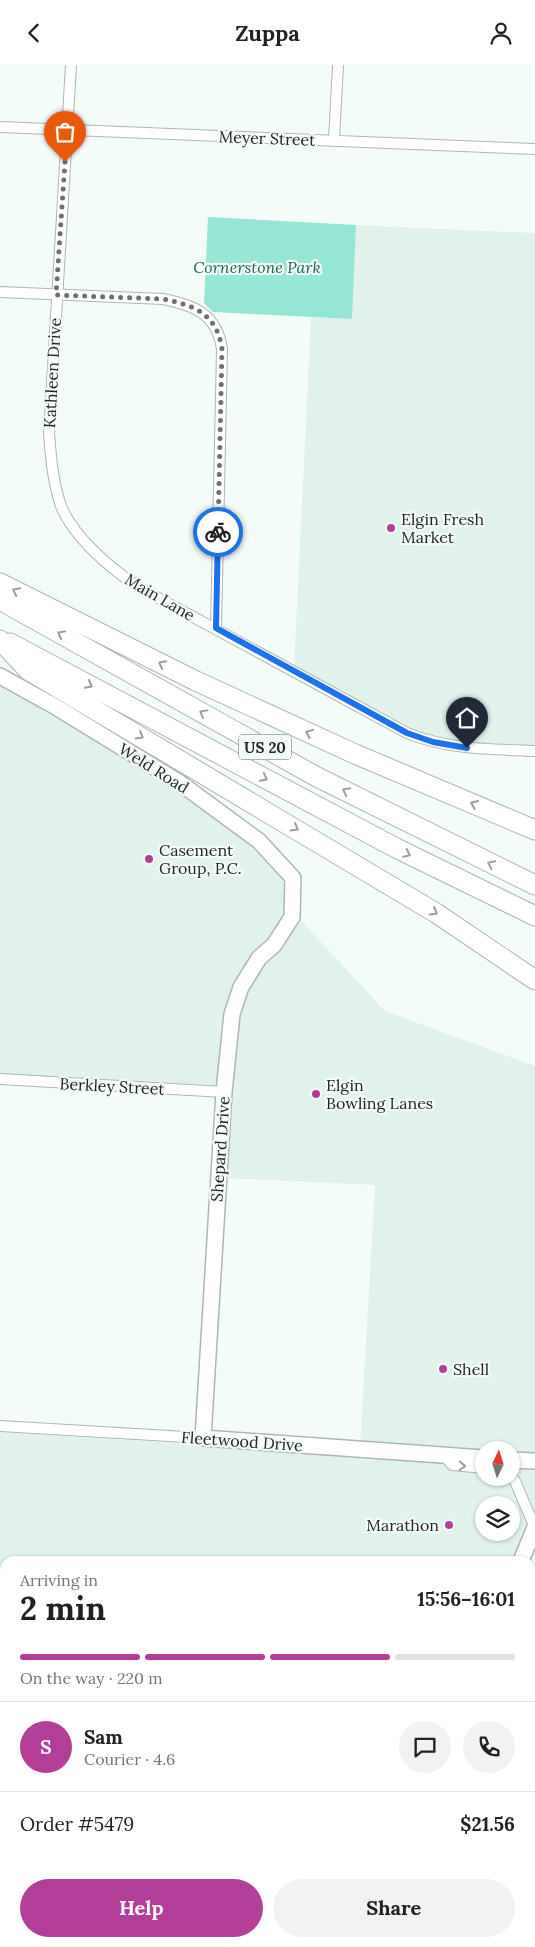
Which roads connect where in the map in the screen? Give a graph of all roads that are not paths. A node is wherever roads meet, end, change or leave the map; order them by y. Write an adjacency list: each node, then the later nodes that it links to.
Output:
1 (71, 65): 4 (street, Kathleen Drive)
2 (338, 65): 5 (street)
3 (0, 127): 4 (street, Meyer Street)
4 (68, 128): 5 (street, Meyer Street); 8 (street, Kathleen Drive)
5 (334, 140): 6 (street, Meyer Street)
6 (535, 149)
7 (0, 292): 8 (street)
8 (56, 295): 9 (street, Kathleen Drive); 12 (street)
9 (60, 501): 12 (street, Main Lane)
10 (0, 583): 16 (highway, one-way to 10)
11 (0, 600): 18 (highway, US 20, one-way to 11)
12 (216, 628): 15 (street, Main Lane)
13 (0, 639): 19 (highway, US 20, one-way to 19); 20 (highway, one-way to 20)
14 (0, 676): 17 (street, Weld Road)
15 (535, 751)
16 (535, 830)
17 (293, 878): 24 (street, Shepard Drive)
18 (535, 885)
19 (535, 916)
20 (504, 959): 21 (highway); 22 (highway)
21 (535, 975)
22 (535, 981)
23 (0, 1079): 24 (street, Berkley Street)
24 (224, 1092): 26 (street, Shepard Drive)
25 (0, 1427): 26 (street, Fleetwood Drive)
26 (203, 1439): 27 (street, Fleetwood Drive)
27 (444, 1455): 28 (street, Fleetwood Drive); 31 (street, one-way to 31)
28 (475, 1457)
29 (520, 1460): 30 (street)
30 (535, 1461)
31 (475, 1467)
32 (517, 1486): 33 (street)
33 (535, 1528): 34 (street)
34 (523, 1556)

